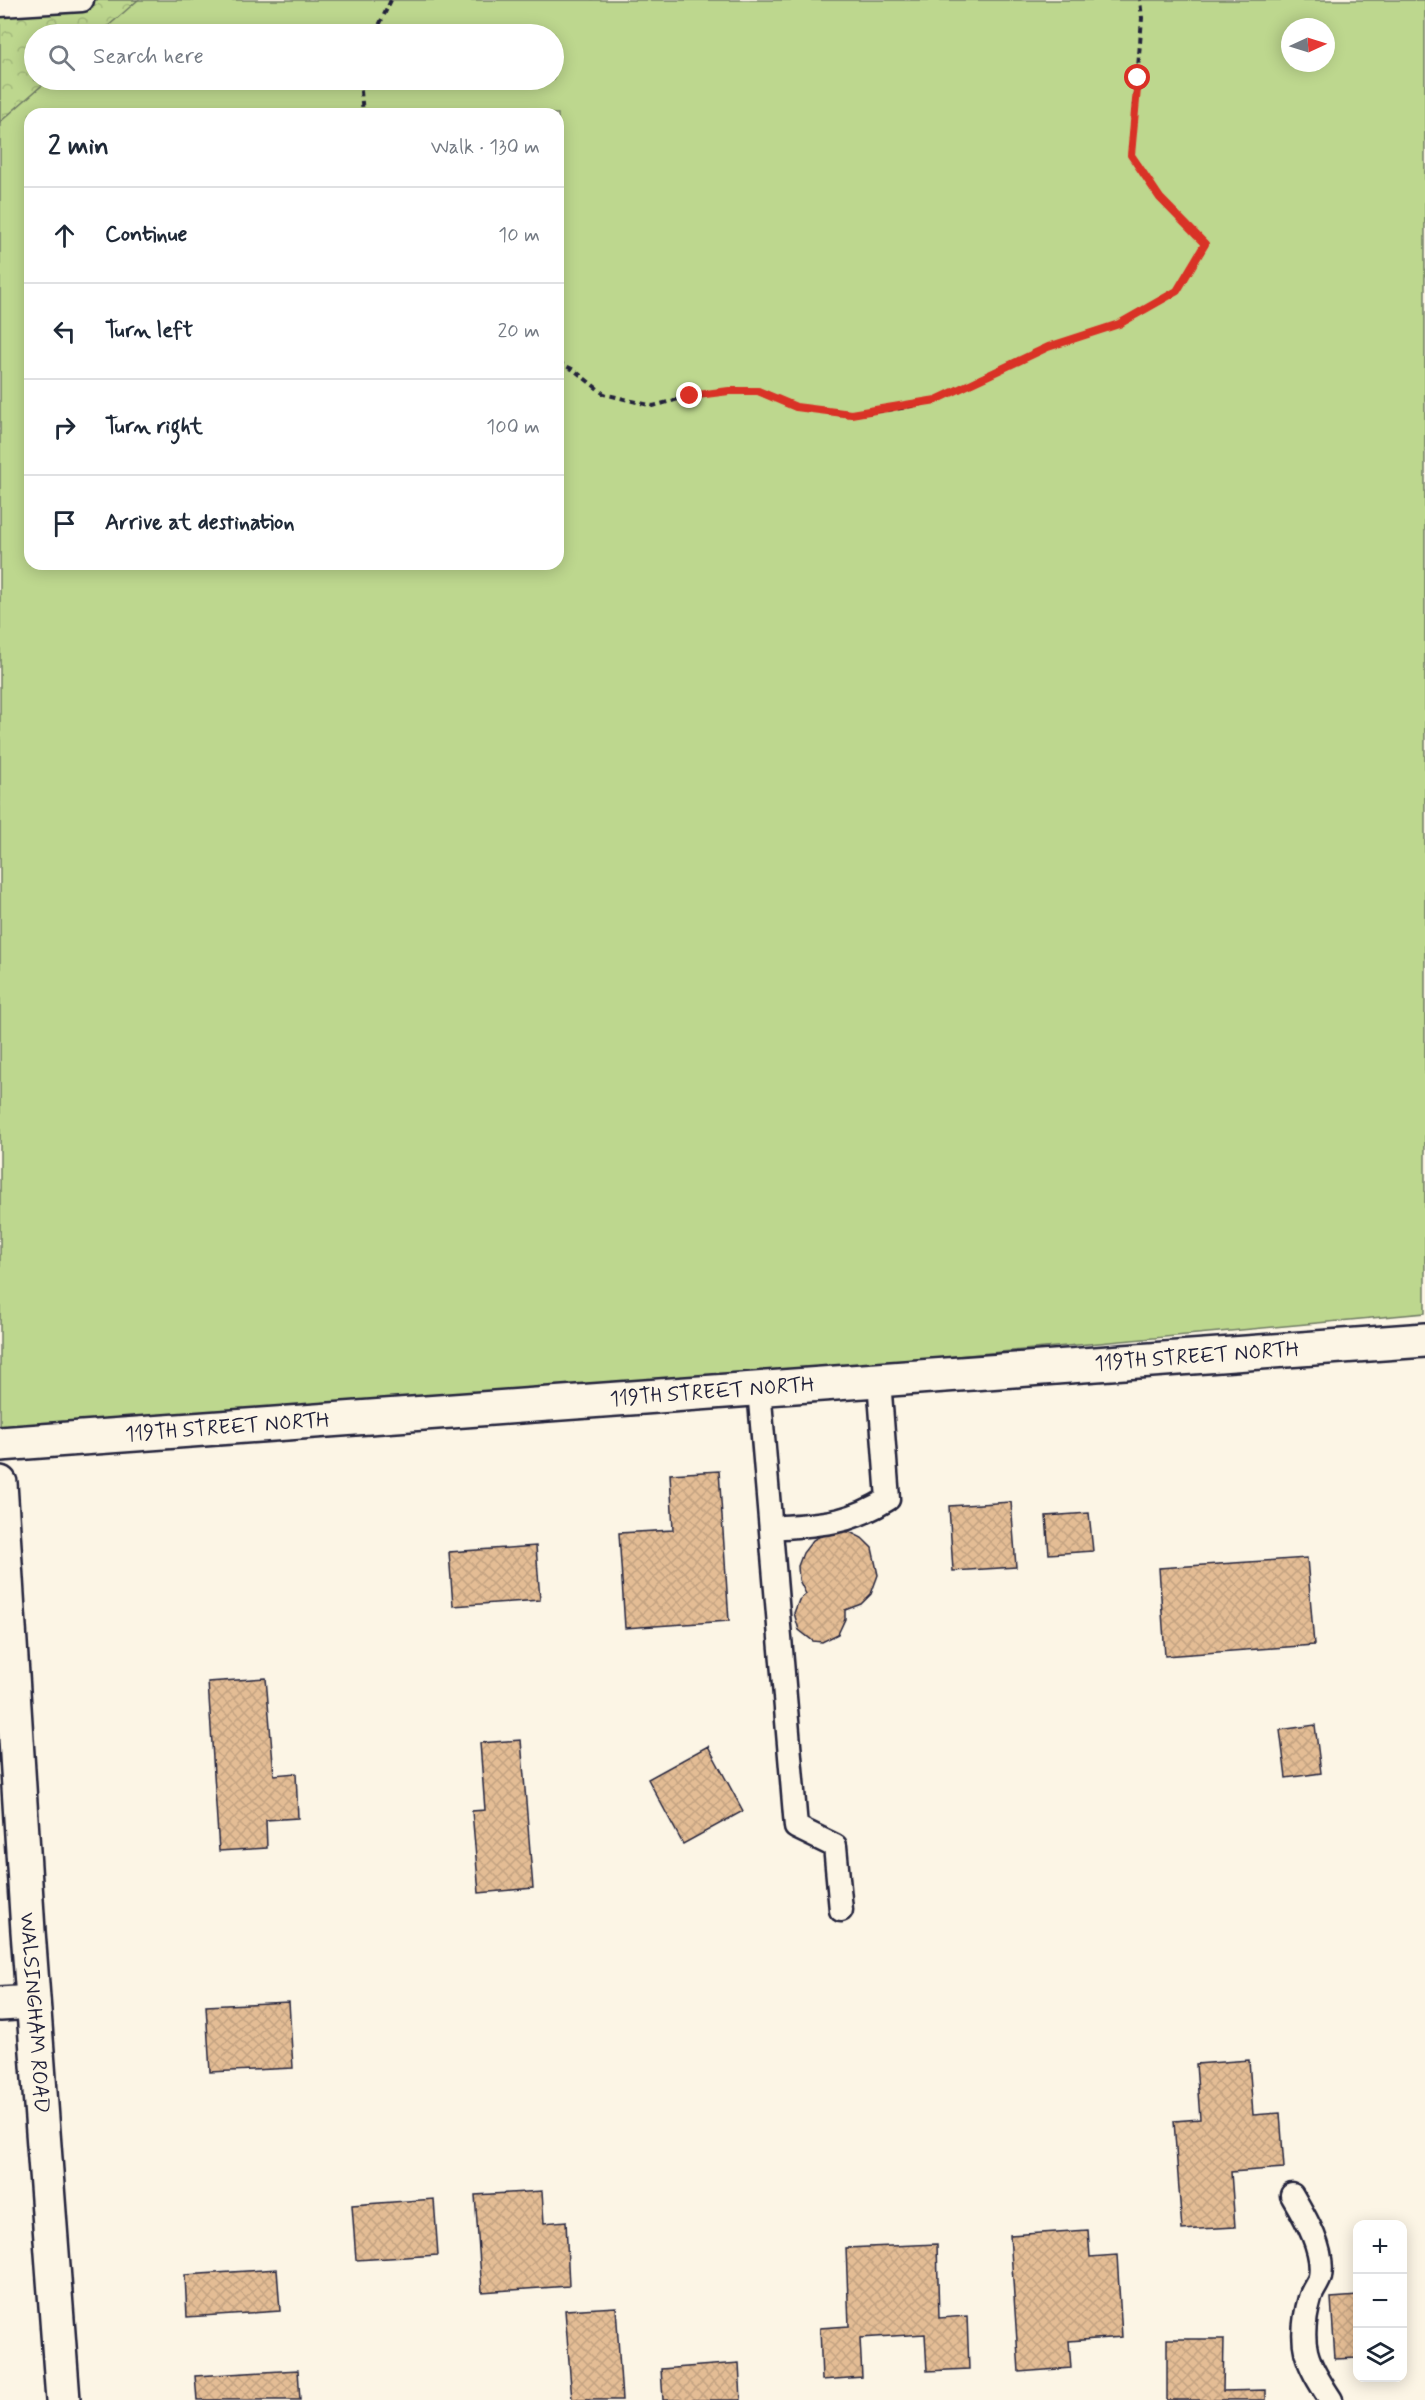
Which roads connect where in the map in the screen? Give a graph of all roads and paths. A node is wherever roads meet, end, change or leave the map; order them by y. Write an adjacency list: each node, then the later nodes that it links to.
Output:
1 (82, 0): 4 (lane)
2 (391, 0): 5 (path)
3 (1140, 0): 8 (path)
4 (0, 5)
5 (380, 24)
6 (361, 90): 7 (path)
7 (362, 108)
8 (564, 365)
9 (1425, 1340): 10 (street, 119TH STREET NORTH)
10 (879, 1380): 11 (street, 119TH STREET NORTH); 14 (lane)
11 (759, 1389): 12 (street, 119TH STREET NORTH); 14 (lane)
12 (0, 1444)
13 (0, 1483): 16 (street, WALSINGHAM ROAD)
14 (772, 1528): 15 (lane)
15 (841, 1910)
16 (33, 2002): 17 (street); 19 (street, WALSINGHAM ROAD)
17 (0, 2004)
18 (1292, 2195): 20 (lane)
19 (63, 2400)
20 (1332, 2400)

